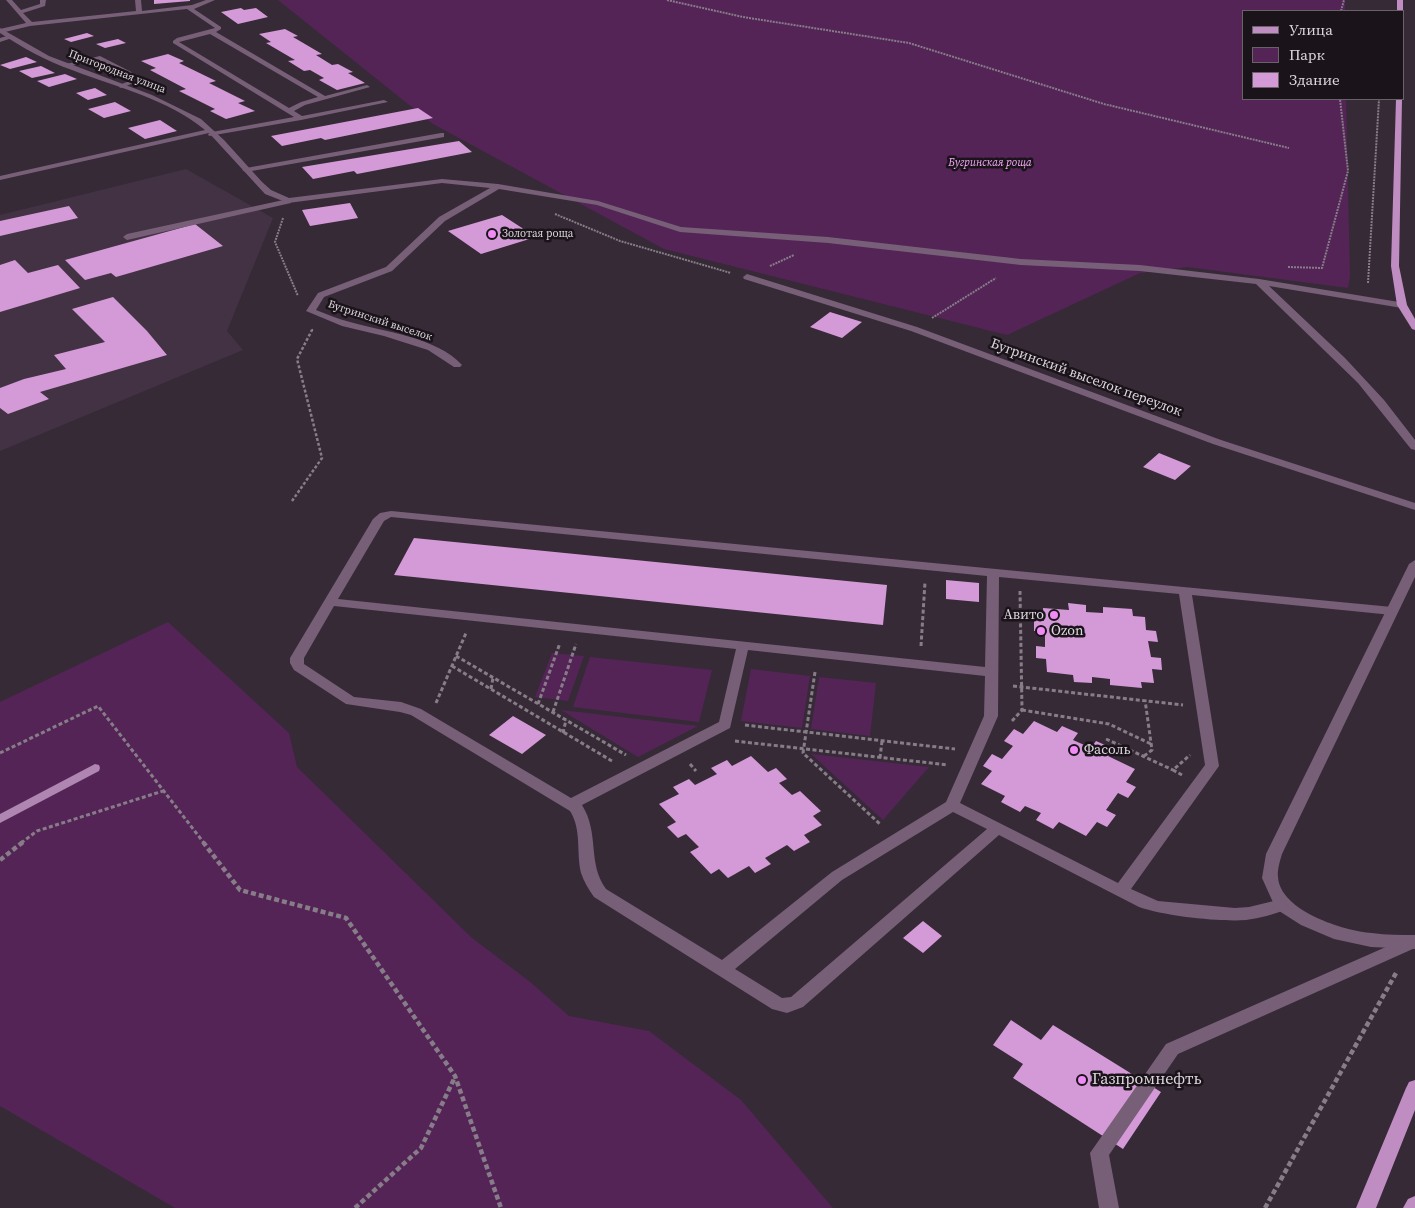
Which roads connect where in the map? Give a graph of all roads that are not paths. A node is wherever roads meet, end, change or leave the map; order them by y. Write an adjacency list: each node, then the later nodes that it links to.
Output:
1 (9, 0): 6 (street)
2 (43, 0): 6 (street)
3 (138, 0): 7 (street)
4 (212, 0): 5 (street)
5 (188, 8): 7 (street); 10 (street)
6 (19, 12): 8 (street)
7 (138, 13): 8 (street)
8 (30, 24): 9 (street)
9 (0, 30): 11 (street, Пригородная улица)
10 (211, 32): 16 (street); 19 (street)
11 (10, 37): 12 (street); 13 (street, Пригородная улица)
12 (0, 40)
13 (65, 65): 14 (street, Пригородная улица); 14 (street)
14 (121, 86): 21 (street, Пригородная улица)
15 (367, 87): 16 (street)
16 (324, 98): 19 (street)
17 (1399, 100): 30 (main road)
18 (384, 102): 20 (street)
19 (289, 111): 20 (street)
20 (301, 118): 21 (street)
21 (211, 133): 23 (street, Пригородная улица); 24 (street)
22 (441, 135): 23 (street)
23 (246, 170): 26 (street, Пригородная улица)
24 (0, 178)
25 (498, 186): 26 (street); 29 (street); 32 (street, Бугринский выселок)
26 (288, 201): 27 (street)
27 (127, 237)
28 (747, 276): 34 (street, Бугринский выселок переулок)
29 (1259, 282): 30 (street); 33 (street)
30 (1402, 305): 31 (main road)
31 (1415, 327)
32 (457, 365)
33 (1415, 447)
34 (1415, 507)
35 (1415, 564): 39 (street)
36 (993, 573): 37 (street); 38 (street); 41 (street)
37 (1185, 591): 39 (street); 45 (street)
38 (330, 602): 40 (street); 42 (street)
39 (1392, 611): 46 (street)
40 (743, 646): 41 (street); 42 (street)
41 (992, 677): 43 (street)
42 (570, 804): 48 (street)
43 (952, 805): 44 (street); 48 (street)
44 (998, 828): 45 (street); 48 (street)
45 (1121, 891): 46 (street)
46 (1282, 905): 47 (street)
47 (1414, 942): 51 (street)
48 (723, 969)
49 (1415, 1088): 52 (main road)
50 (1415, 1205): 53 (main road)
51 (1109, 1208)
52 (1366, 1208)
53 (1413, 1208)

